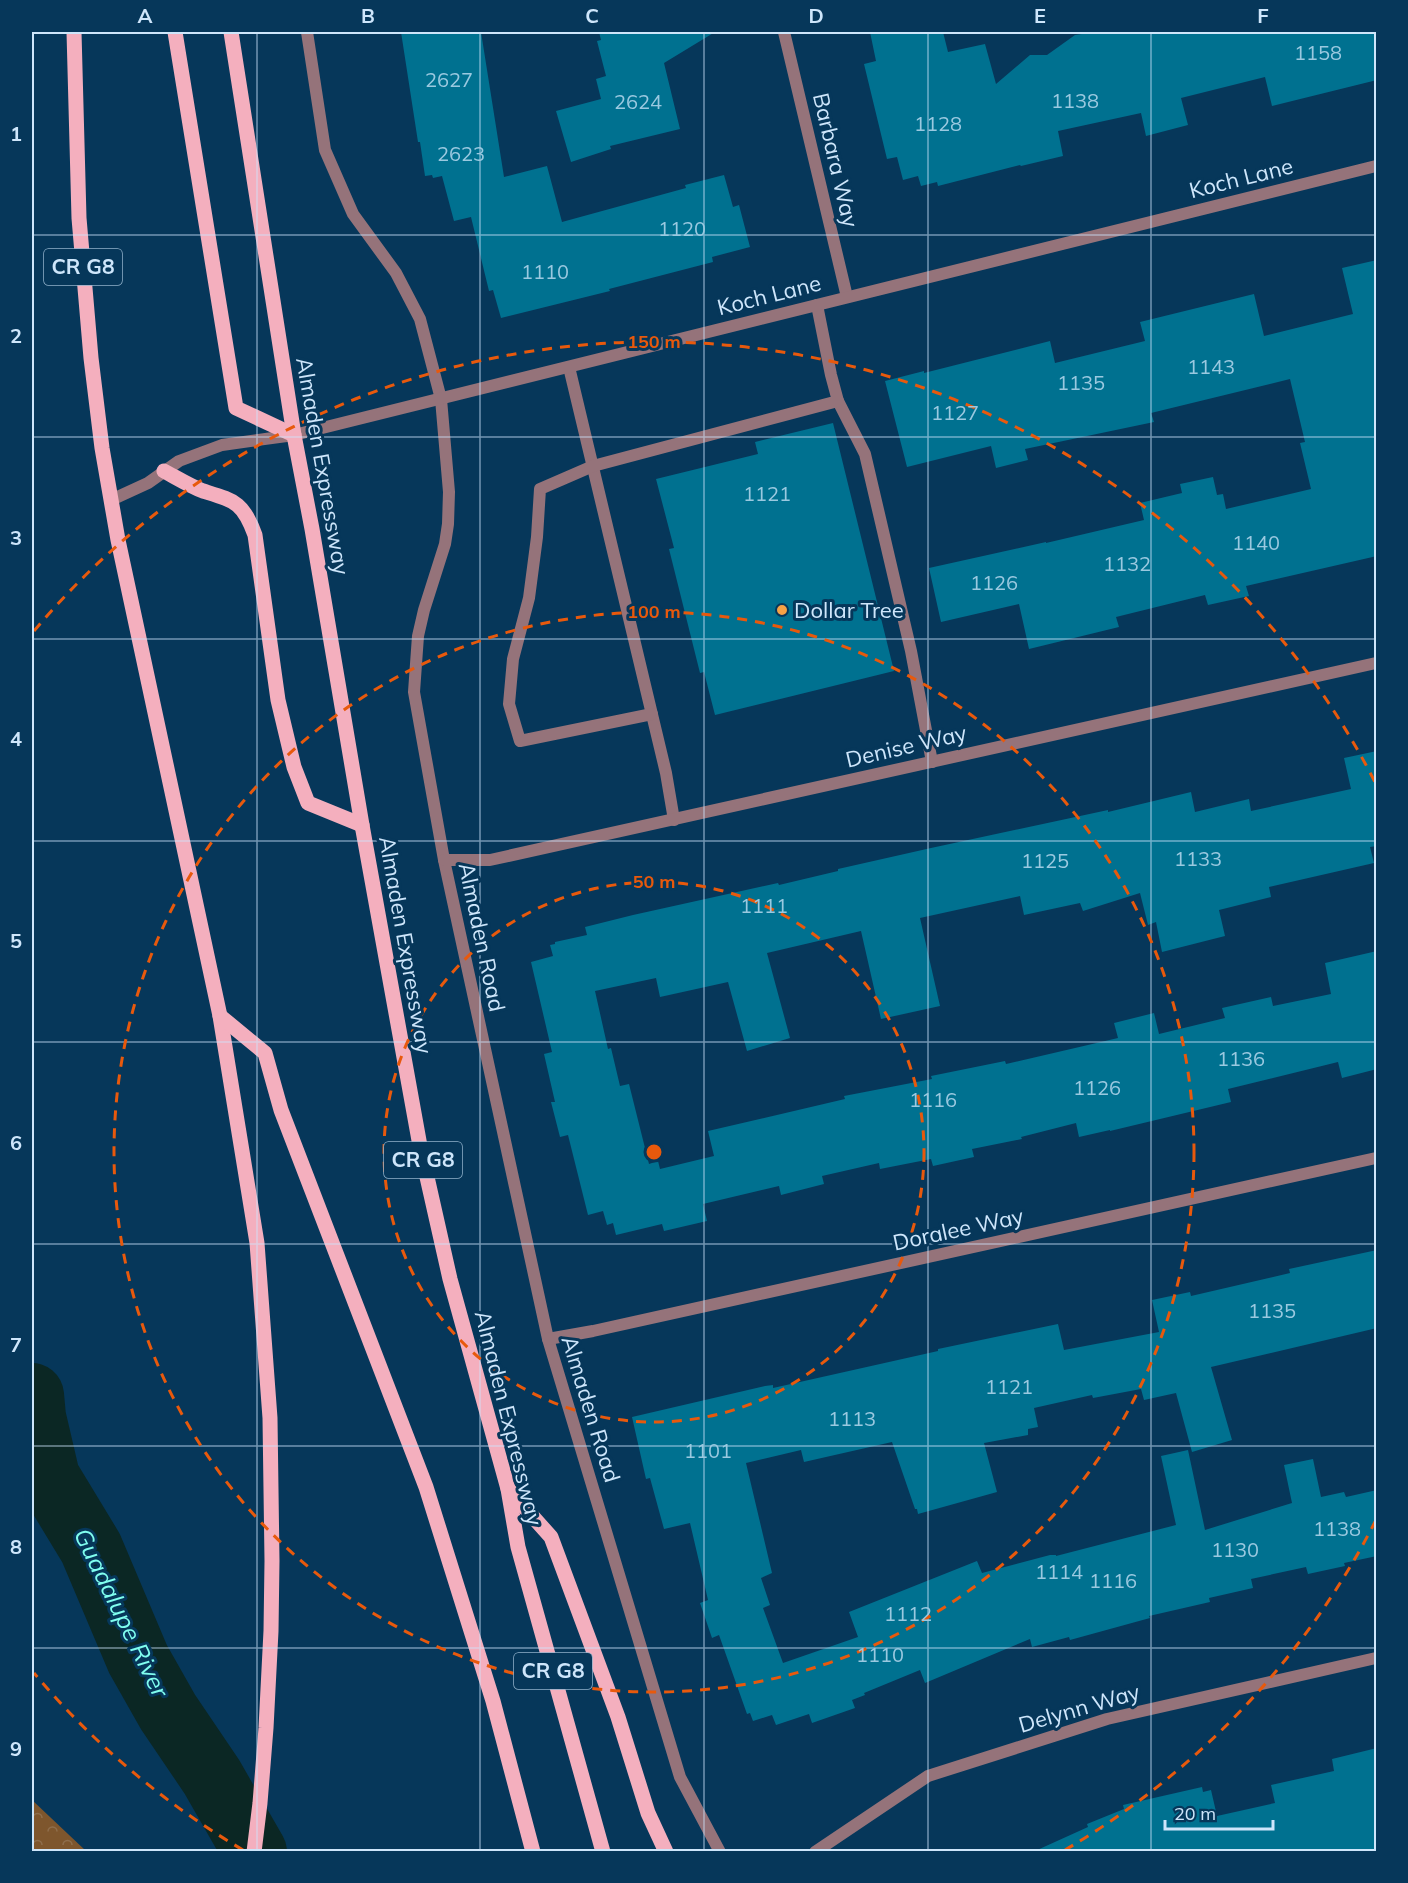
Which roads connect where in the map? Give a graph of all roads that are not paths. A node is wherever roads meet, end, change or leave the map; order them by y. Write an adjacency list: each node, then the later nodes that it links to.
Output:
1 (74, 32): 15 (main road, CR G8)
2 (175, 32): 12 (main road)
3 (231, 32): 12 (main road, Almaden Expressway / CR G8)
4 (307, 32): 10 (street, Almaden Road)
5 (784, 32): 7 (street, Barbara Way)
6 (1377, 166): 7 (street, Koch Lane)
7 (847, 297): 8 (street, Koch Lane)
8 (817, 305): 9 (street, Koch Lane); 11 (street)
9 (569, 367): 10 (street, Koch Lane); 13 (street)
10 (441, 399): 12 (street, Koch Lane); 21 (street, Almaden Road)
11 (838, 401): 13 (street); 18 (street)
12 (294, 435): 14 (street, Koch Lane); 20 (main road, Almaden Expressway / CR G8)
13 (593, 466): 17 (street); 17 (street)
14 (164, 471): 15 (street, Koch Lane); 20 (main road)
15 (111, 500): 22 (main road, CR G8)
16 (1377, 663): 18 (street, Denise Way)
17 (652, 714): 19 (street)
18 (932, 762): 19 (street, Denise Way)
19 (674, 820): 21 (street, Denise Way)
20 (362, 825): 25 (main road, Almaden Expressway / CR G8)
21 (444, 860): 24 (street, Almaden Road)
22 (220, 1016): 27 (main road, CR G8); 28 (main road)
23 (1377, 1158): 24 (street, Doralee Way)
24 (548, 1339): 31 (street, Almaden Road)
25 (508, 1489): 29 (main road, Almaden Expressway / CR G8); 30 (main road)
26 (1377, 1658): 32 (street, Delynn Way)
27 (254, 1851)
28 (532, 1851)
29 (603, 1851)
30 (666, 1851)
31 (720, 1851)
32 (815, 1851)

